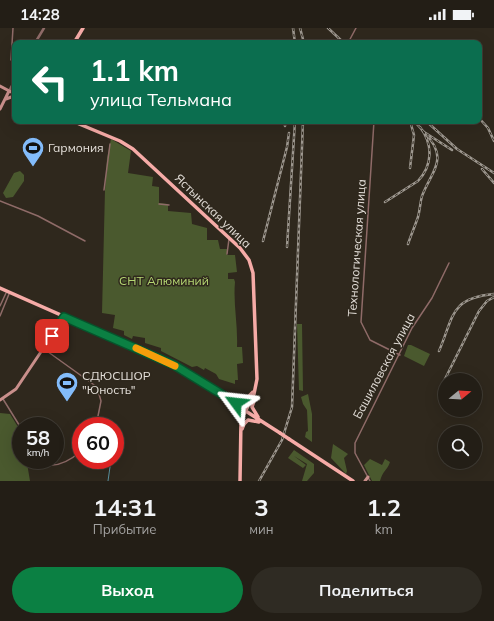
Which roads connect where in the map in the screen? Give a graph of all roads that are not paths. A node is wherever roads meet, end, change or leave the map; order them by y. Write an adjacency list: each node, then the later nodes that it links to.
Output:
1 (13, 28): 5 (street)
2 (44, 28): 6 (street)
3 (83, 28): 7 (main road)
4 (356, 28): 8 (street)
5 (12, 40)
6 (37, 40)
7 (76, 40)
8 (350, 40)
9 (12, 44): 10 (street)
10 (11, 60)
11 (0, 86): 13 (main road)
12 (12, 86): 13 (street)
13 (9, 91): 14 (main road); 16 (main road)
14 (12, 94)
15 (12, 96): 16 (main road)
16 (5, 100): 17 (main road)
17 (0, 109)
18 (79, 124): 26 (main road, Ястынская улица)
19 (83, 124): 38 (main road, Ястынская улица)
20 (374, 124): 36 (street, Технологическая улица)
21 (110, 144): 22 (street)
22 (104, 190)
23 (0, 201): 27 (street)
24 (159, 204): 25 (street)
25 (169, 205)
26 (229, 239): 28 (street); 37 (main road, Ястынская улица)
27 (85, 241)
28 (227, 254)
29 (449, 262): 36 (street, Башиловская улица)
30 (0, 289): 31 (main road)
31 (8, 293): 32 (street); 33 (street); 34 (main road)
32 (0, 306)
33 (0, 316)
34 (64, 318): 35 (main road); 40 (main road)
35 (43, 348): 39 (main road); 43 (street)
36 (400, 355): 47 (street, Башиловская улица)
37 (257, 384): 40 (main road); 41 (main road, Ястынская улица)
38 (255, 398): 41 (main road, Ястынская улица); 44 (main road)
39 (2, 400): 42 (street)
40 (231, 403): 41 (main road); 45 (main road)
41 (245, 412): 44 (main road); 45 (main road)
42 (14, 417)
43 (98, 417)
44 (260, 421): 45 (main road); 46 (main road, bridge)
45 (241, 432): 48 (main road)
46 (289, 440): 49 (main road); 50 (main road)
47 (368, 480)
48 (240, 481)
49 (350, 481)
50 (354, 481)

